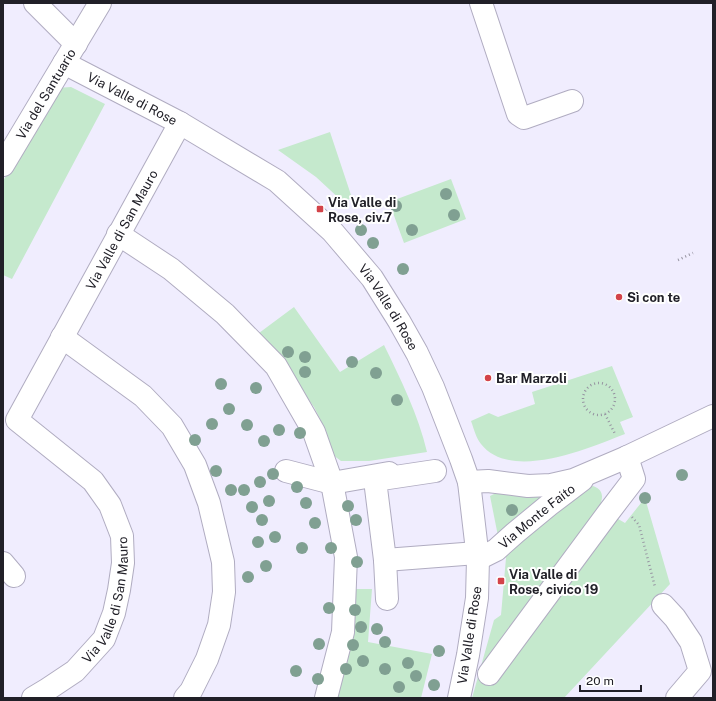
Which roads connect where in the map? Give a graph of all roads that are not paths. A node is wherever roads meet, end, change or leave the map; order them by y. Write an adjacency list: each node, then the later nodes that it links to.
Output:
1 (35, 3): 4 (street, Via del Santuario)
2 (100, 3): 4 (street, Via del Santuario)
3 (482, 3): 6 (street)
4 (76, 44): 5 (street, Via del Santuario)
5 (64, 63): 7 (street, Via Valle di Rose); 8 (street, Via del Santuario)
6 (572, 101)
7 (180, 123): 9 (street, Via Valle di San Mauro); 13 (street, Via Valle di Rose)
8 (3, 165)
9 (118, 234): 10 (street, Via Valle di San Mauro); 18 (street)
10 (62, 337): 24 (street, Via Valle di San Mauro); 25 (street)
11 (713, 416): 12 (street, Via Monte Faito)
12 (627, 457): 16 (street, Via Monte Faito); 23 (street)
13 (461, 459): 17 (street, Via Valle di Rose); 18 (street)
14 (286, 471): 18 (street)
15 (435, 471): 20 (street)
16 (594, 471): 17 (street, Via Monte Faito); 19 (street, Via Monte Faito)
17 (469, 482): 19 (street, Via Valle di Rose)
18 (332, 483): 26 (street)
19 (477, 556): 20 (street); 27 (street, Via Valle di Rose)
20 (385, 560): 21 (street)
21 (387, 599)
22 (663, 605): 28 (street)
23 (489, 674)
24 (34, 698)
25 (185, 698)
26 (326, 698)
27 (459, 698)
28 (677, 698)

